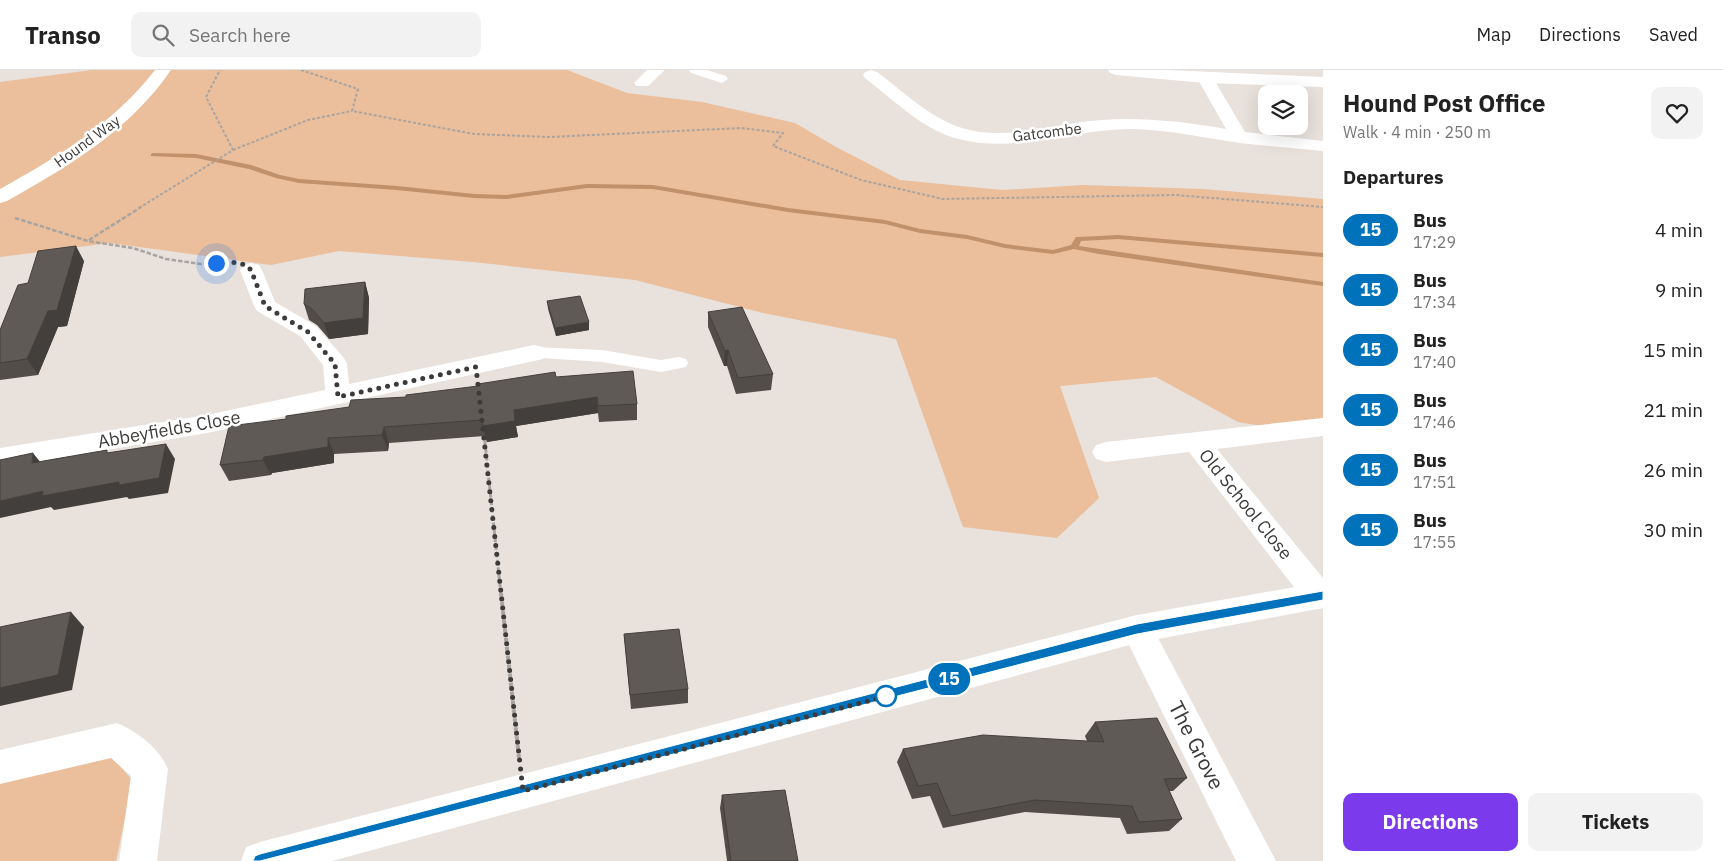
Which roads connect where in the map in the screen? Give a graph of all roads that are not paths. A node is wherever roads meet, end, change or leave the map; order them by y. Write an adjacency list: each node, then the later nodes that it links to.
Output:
1 (163, 70): 12 (street, Hound Way)
2 (658, 70): 9 (street)
3 (695, 70): 7 (lane)
4 (1116, 70): 6 (street)
5 (871, 75): 10 (street, Gatcombe)
6 (1205, 78): 8 (street); 10 (street)
7 (722, 79)
8 (1323, 82)
9 (642, 83)
10 (1239, 136): 11 (street, Gatcombe)
11 (1323, 146)
12 (0, 197)
13 (251, 270): 16 (street)
14 (534, 353): 15 (lane); 16 (street, Abbeyfields Close)
15 (679, 363)
16 (338, 397): 20 (street, Abbeyfields Close)
17 (1323, 427): 18 (street, Old School Close)
18 (1196, 442): 19 (street); 21 (street, Old School Close)
19 (1106, 452)
20 (0, 458)
21 (1321, 596): 22 (street)
22 (1137, 629): 25 (street); 26 (street, The Grove)
23 (0, 767): 24 (street)
24 (138, 861)
25 (260, 861)
26 (1257, 861)

